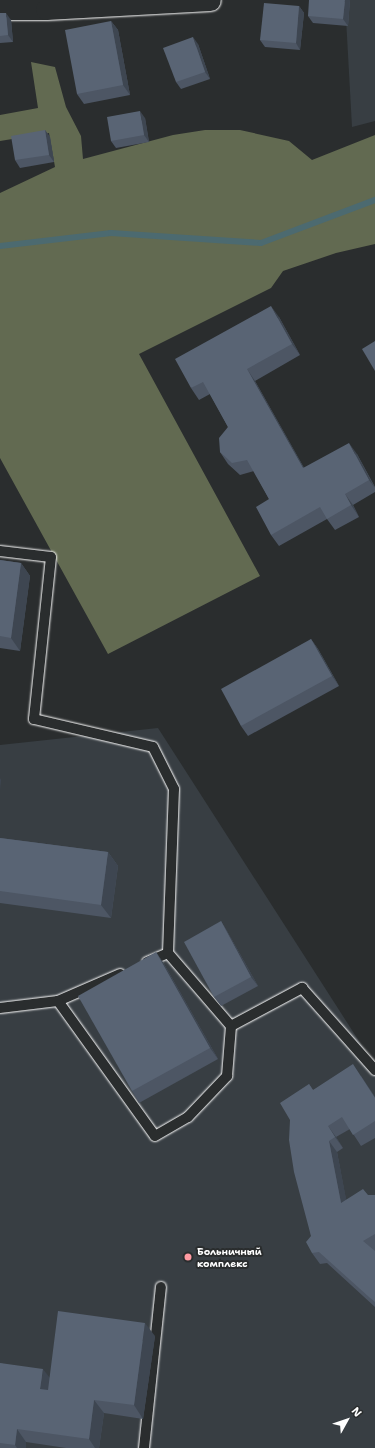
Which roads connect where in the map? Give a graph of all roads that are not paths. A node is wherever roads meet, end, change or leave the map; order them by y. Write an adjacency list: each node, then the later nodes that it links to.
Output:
1 (210, 0): 2 (street)
2 (0, 9)
3 (0, 551): 4 (lane)
4 (168, 953): 5 (lane); 7 (lane)
5 (58, 1001): 6 (lane); 7 (lane)
6 (0, 1008)
7 (231, 1026): 8 (lane)
8 (375, 1070)
9 (161, 1287): 10 (lane)
10 (144, 1448)

